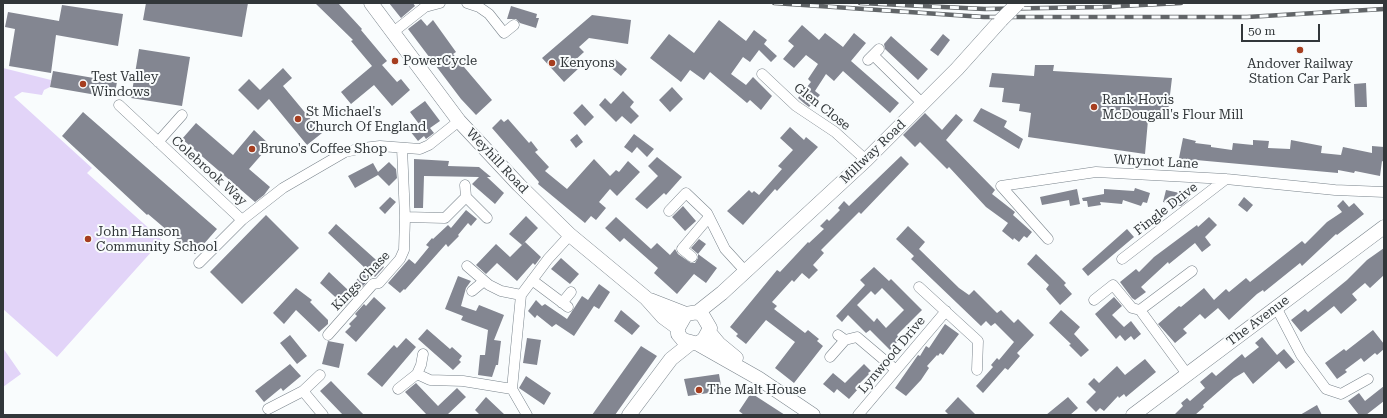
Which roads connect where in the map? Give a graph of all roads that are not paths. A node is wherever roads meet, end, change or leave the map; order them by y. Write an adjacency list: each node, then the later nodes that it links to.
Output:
1 (371, 3): 6 (street, Weyhill Road)
2 (440, 3): 6 (street)
3 (467, 3): 5 (street)
4 (1018, 3): 9 (street, Millway Road, bridge)
5 (514, 25)
6 (392, 33): 12 (street, Weyhill Road)
7 (873, 55): 9 (street)
8 (762, 74): 15 (street, Glen Close)
9 (923, 104): 15 (street, Millway Road)
10 (119, 105): 13 (street, Colebrook Way)
11 (182, 115): 13 (street, Colebrook Way)
12 (459, 121): 14 (street, Colebrook Way); 26 (street, Weyhill Road)
13 (158, 142): 24 (street, Colebrook Way)
14 (402, 148): 21 (street, Kings Chase); 24 (street, Colebrook Way)
15 (866, 160): 32 (street, Millway Road)
16 (1226, 179): 18 (street, Whynot Lane); 27 (street, Whynot Lane); 29 (street, Fingle Drive)
17 (465, 185): 19 (street)
18 (1383, 193)
19 (466, 197): 21 (street); 23 (street)
20 (669, 211): 22 (street)
21 (405, 217): 49 (street, Kings Chase)
22 (709, 217): 28 (street); 32 (street)
23 (487, 218)
24 (242, 220): 30 (street, Colebrook Way)
25 (1384, 227): 43 (street, The Avenue)
26 (570, 236): 34 (street); 41 (street, Weyhill Road)
27 (1048, 239)
28 (692, 257)
29 (1122, 260)
30 (199, 263)
31 (467, 266): 35 (street)
32 (746, 272): 39 (street, Millway Road)
33 (1186, 272): 44 (street)
34 (532, 280): 38 (street); 40 (street)
35 (484, 281): 37 (street); 40 (street)
36 (919, 287): 45 (street)
37 (472, 291)
38 (571, 292)
39 (722, 293): 46 (street, Millway Road); 47 (street, Millway Road)
40 (521, 296): 62 (street)
41 (646, 298): 46 (street, Weyhill Road); 48 (street, Weyhill Road)
42 (1094, 300): 44 (street)
43 (1276, 307): 58 (street, The Avenue); 60 (street)
44 (1140, 310): 58 (street)
45 (946, 311): 54 (street, Lynwood Drive); 55 (street)
46 (692, 313): 47 (street, Weyhill Road); 48 (street)
47 (710, 330): 50 (street); 59 (street, Weyhill Road)
48 (678, 331): 50 (street, Weyhill Road); 53 (street)
49 (328, 335)
50 (694, 343): 53 (street); 59 (street, Weyhill Road)
51 (423, 354): 57 (street)
52 (830, 357): 54 (street)
53 (671, 360): 67 (street)
54 (896, 370): 69 (street, Lynwood Drive)
55 (977, 370)
56 (320, 374): 63 (street)
57 (417, 374): 61 (street); 62 (street)
58 (1187, 374): 70 (street, The Avenue)
59 (758, 378): 68 (street, Weyhill Road)
60 (1368, 379)
61 (398, 389)
62 (512, 389): 66 (street)
63 (303, 391): 64 (street); 65 (street)
64 (268, 409)
65 (323, 415)
66 (527, 415)
67 (629, 415)
68 (813, 415)
69 (858, 415)
70 (1132, 415)

